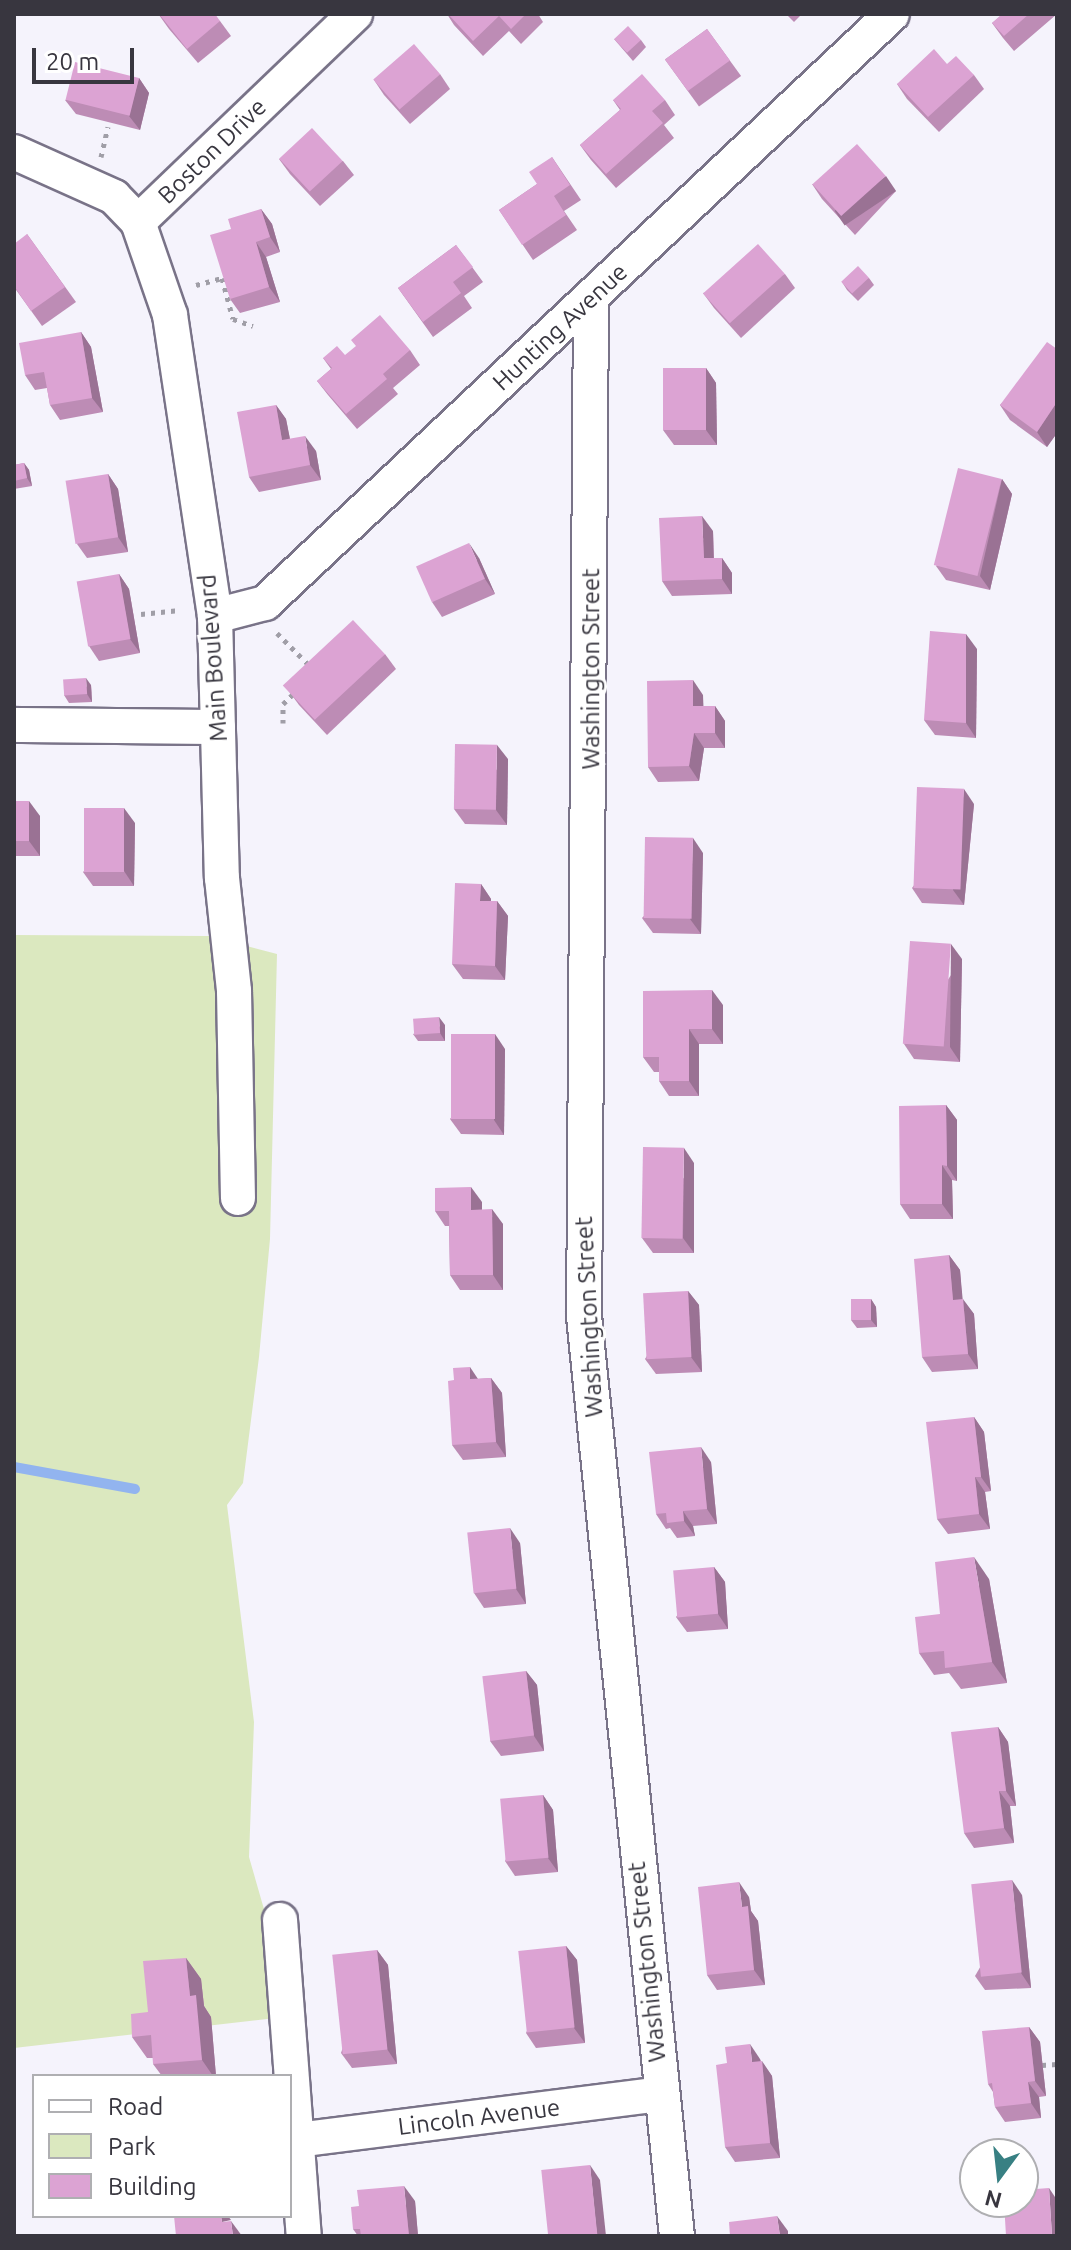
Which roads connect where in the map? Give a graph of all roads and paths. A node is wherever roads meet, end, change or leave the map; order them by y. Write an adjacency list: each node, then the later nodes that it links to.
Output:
1 (355, 14): 4 (street, Boston Drive)
2 (892, 14): 6 (street, Hunting Avenue)
3 (14, 152): 4 (street)
4 (138, 222): 9 (street, Main Boulevard)
5 (197, 285): 7 (path)
6 (591, 298): 8 (street, Hunting Avenue); 21 (street, Washington Street)
7 (253, 326)
8 (260, 604): 9 (street, Hunting Avenue); 10 (path)
9 (215, 616): 14 (street, Main Boulevard)
10 (316, 672): 11 (path); 12 (path)
11 (324, 680)
12 (283, 723)
13 (14, 725): 14 (street)
14 (218, 727): 15 (street, Main Boulevard)
15 (238, 1198)
16 (280, 1920): 19 (street)
17 (1057, 2064): 18 (path)
18 (1042, 2065)
19 (292, 2074)
20 (292, 2075): 22 (street)
21 (660, 2094): 22 (street, Lincoln Avenue); 24 (street, Washington Street)
22 (297, 2140): 23 (street)
23 (304, 2236)
24 (677, 2236)

